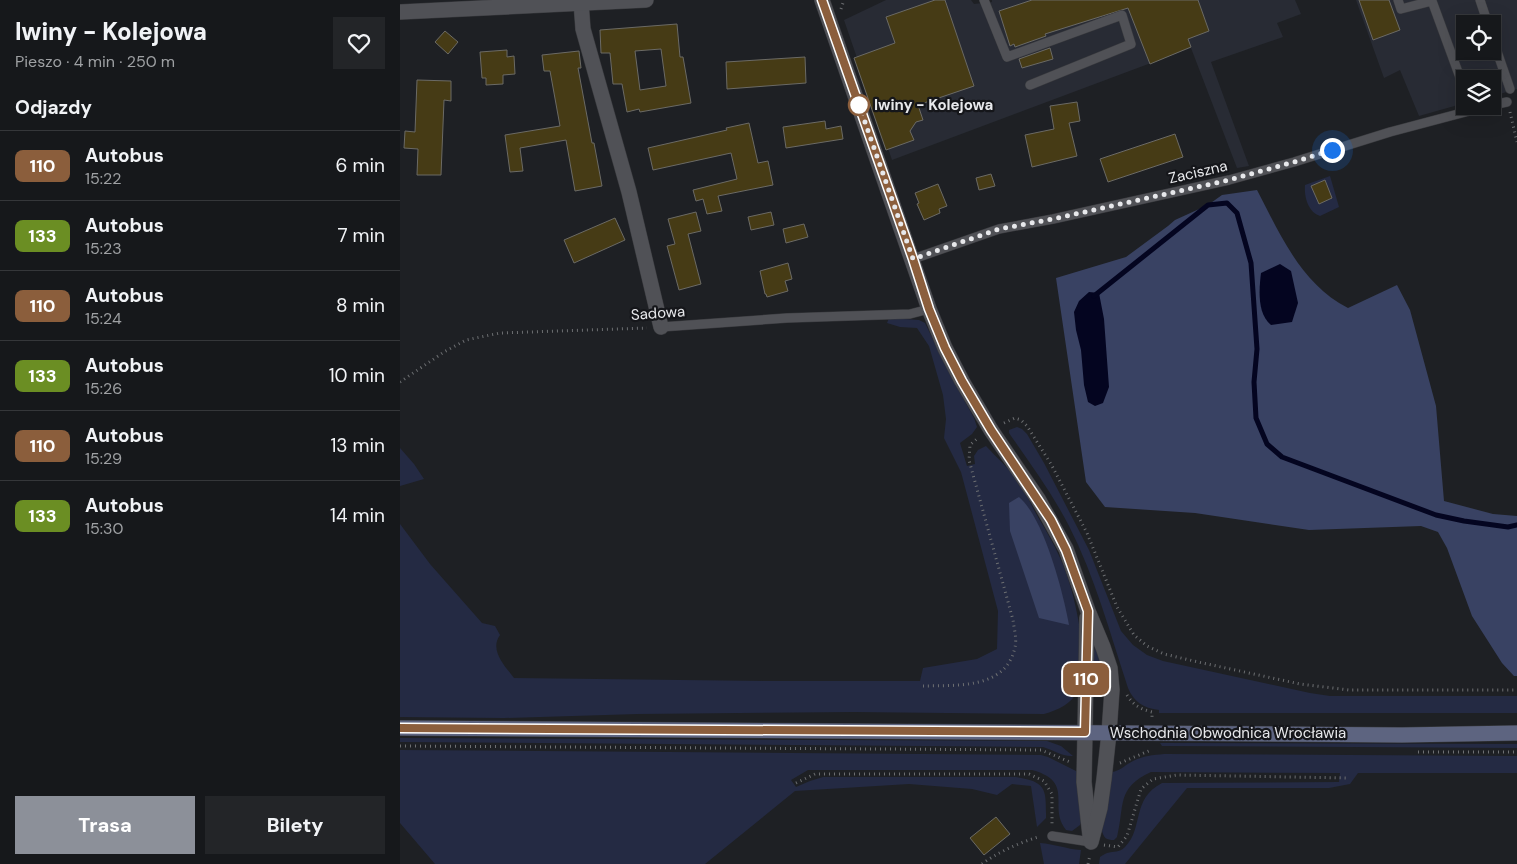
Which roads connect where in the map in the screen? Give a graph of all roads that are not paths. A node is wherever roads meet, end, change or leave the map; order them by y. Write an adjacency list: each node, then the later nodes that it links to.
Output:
1 (646, 0): 6 (street)
2 (822, 0): 16 (street)
3 (984, 0): 11 (lane)
4 (1398, 0): 10 (lane)
5 (1480, 0): 8 (lane)
6 (581, 2): 7 (street); 18 (street)
7 (400, 12)
8 (1485, 15)
9 (1500, 60): 12 (lane)
10 (1457, 70)
11 (1030, 85)
12 (1510, 88)
13 (1507, 102): 14 (lane)
14 (1501, 103)
15 (1456, 112): 16 (lane, Zaciszna)
16 (913, 259): 17 (street)
17 (929, 309): 18 (lane, Sadowa); 19 (street)
18 (661, 327)
19 (1088, 611): 21 (street); 22 (street)
20 (400, 728): 21 (main road, Wschodnia Obwodnica Wrocławia)
21 (1085, 732): 22 (main road, Wschodnia Obwodnica Wrocławia); 25 (street)
22 (1108, 733): 23 (main road, Wschodnia Obwodnica Wrocławia); 25 (street)
23 (1517, 733)
24 (1052, 836): 25 (lane)
25 (1091, 842)

